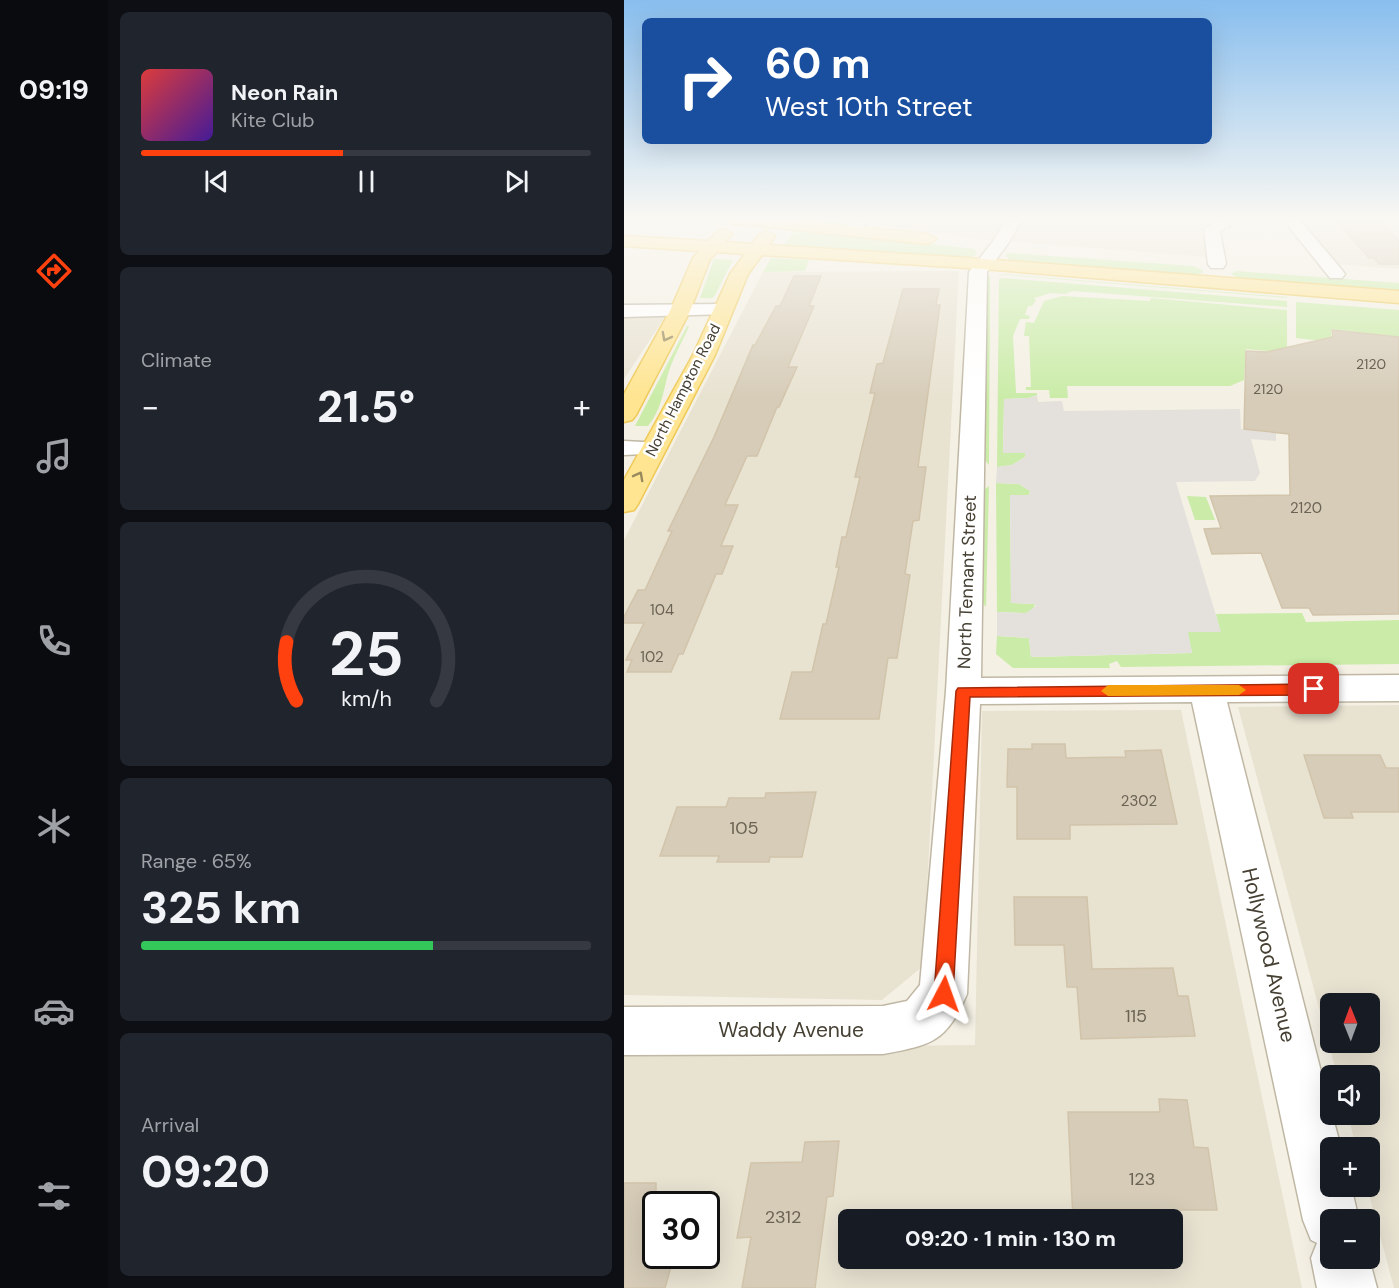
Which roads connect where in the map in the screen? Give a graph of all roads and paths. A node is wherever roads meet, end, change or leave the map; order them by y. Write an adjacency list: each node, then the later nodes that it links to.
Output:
1 (694, 278): 8 (main road)
2 (737, 278): 6 (main road, North Hampton Road)
3 (978, 278): 15 (street, North Tennant Street)
4 (1280, 278): 5 (main road)
5 (1399, 297)
6 (722, 310): 8 (street); 11 (main road, North Hampton Road)
7 (624, 311): 8 (street)
8 (680, 311): 9 (main road, one-way to 9)
9 (624, 415)
10 (624, 448): 11 (street)
11 (654, 448): 12 (main road, North Hampton Road, one-way to 11)
12 (624, 504)
13 (1399, 688): 14 (street)
14 (1207, 690): 15 (street); 18 (street, Hollywood Avenue)
15 (963, 691): 16 (street, North Tennant Street)
16 (944, 994): 17 (street, Waddy Avenue)
17 (624, 1030)
18 (1327, 1209)
19 (1343, 1269): 20 (street)
20 (1347, 1288)

